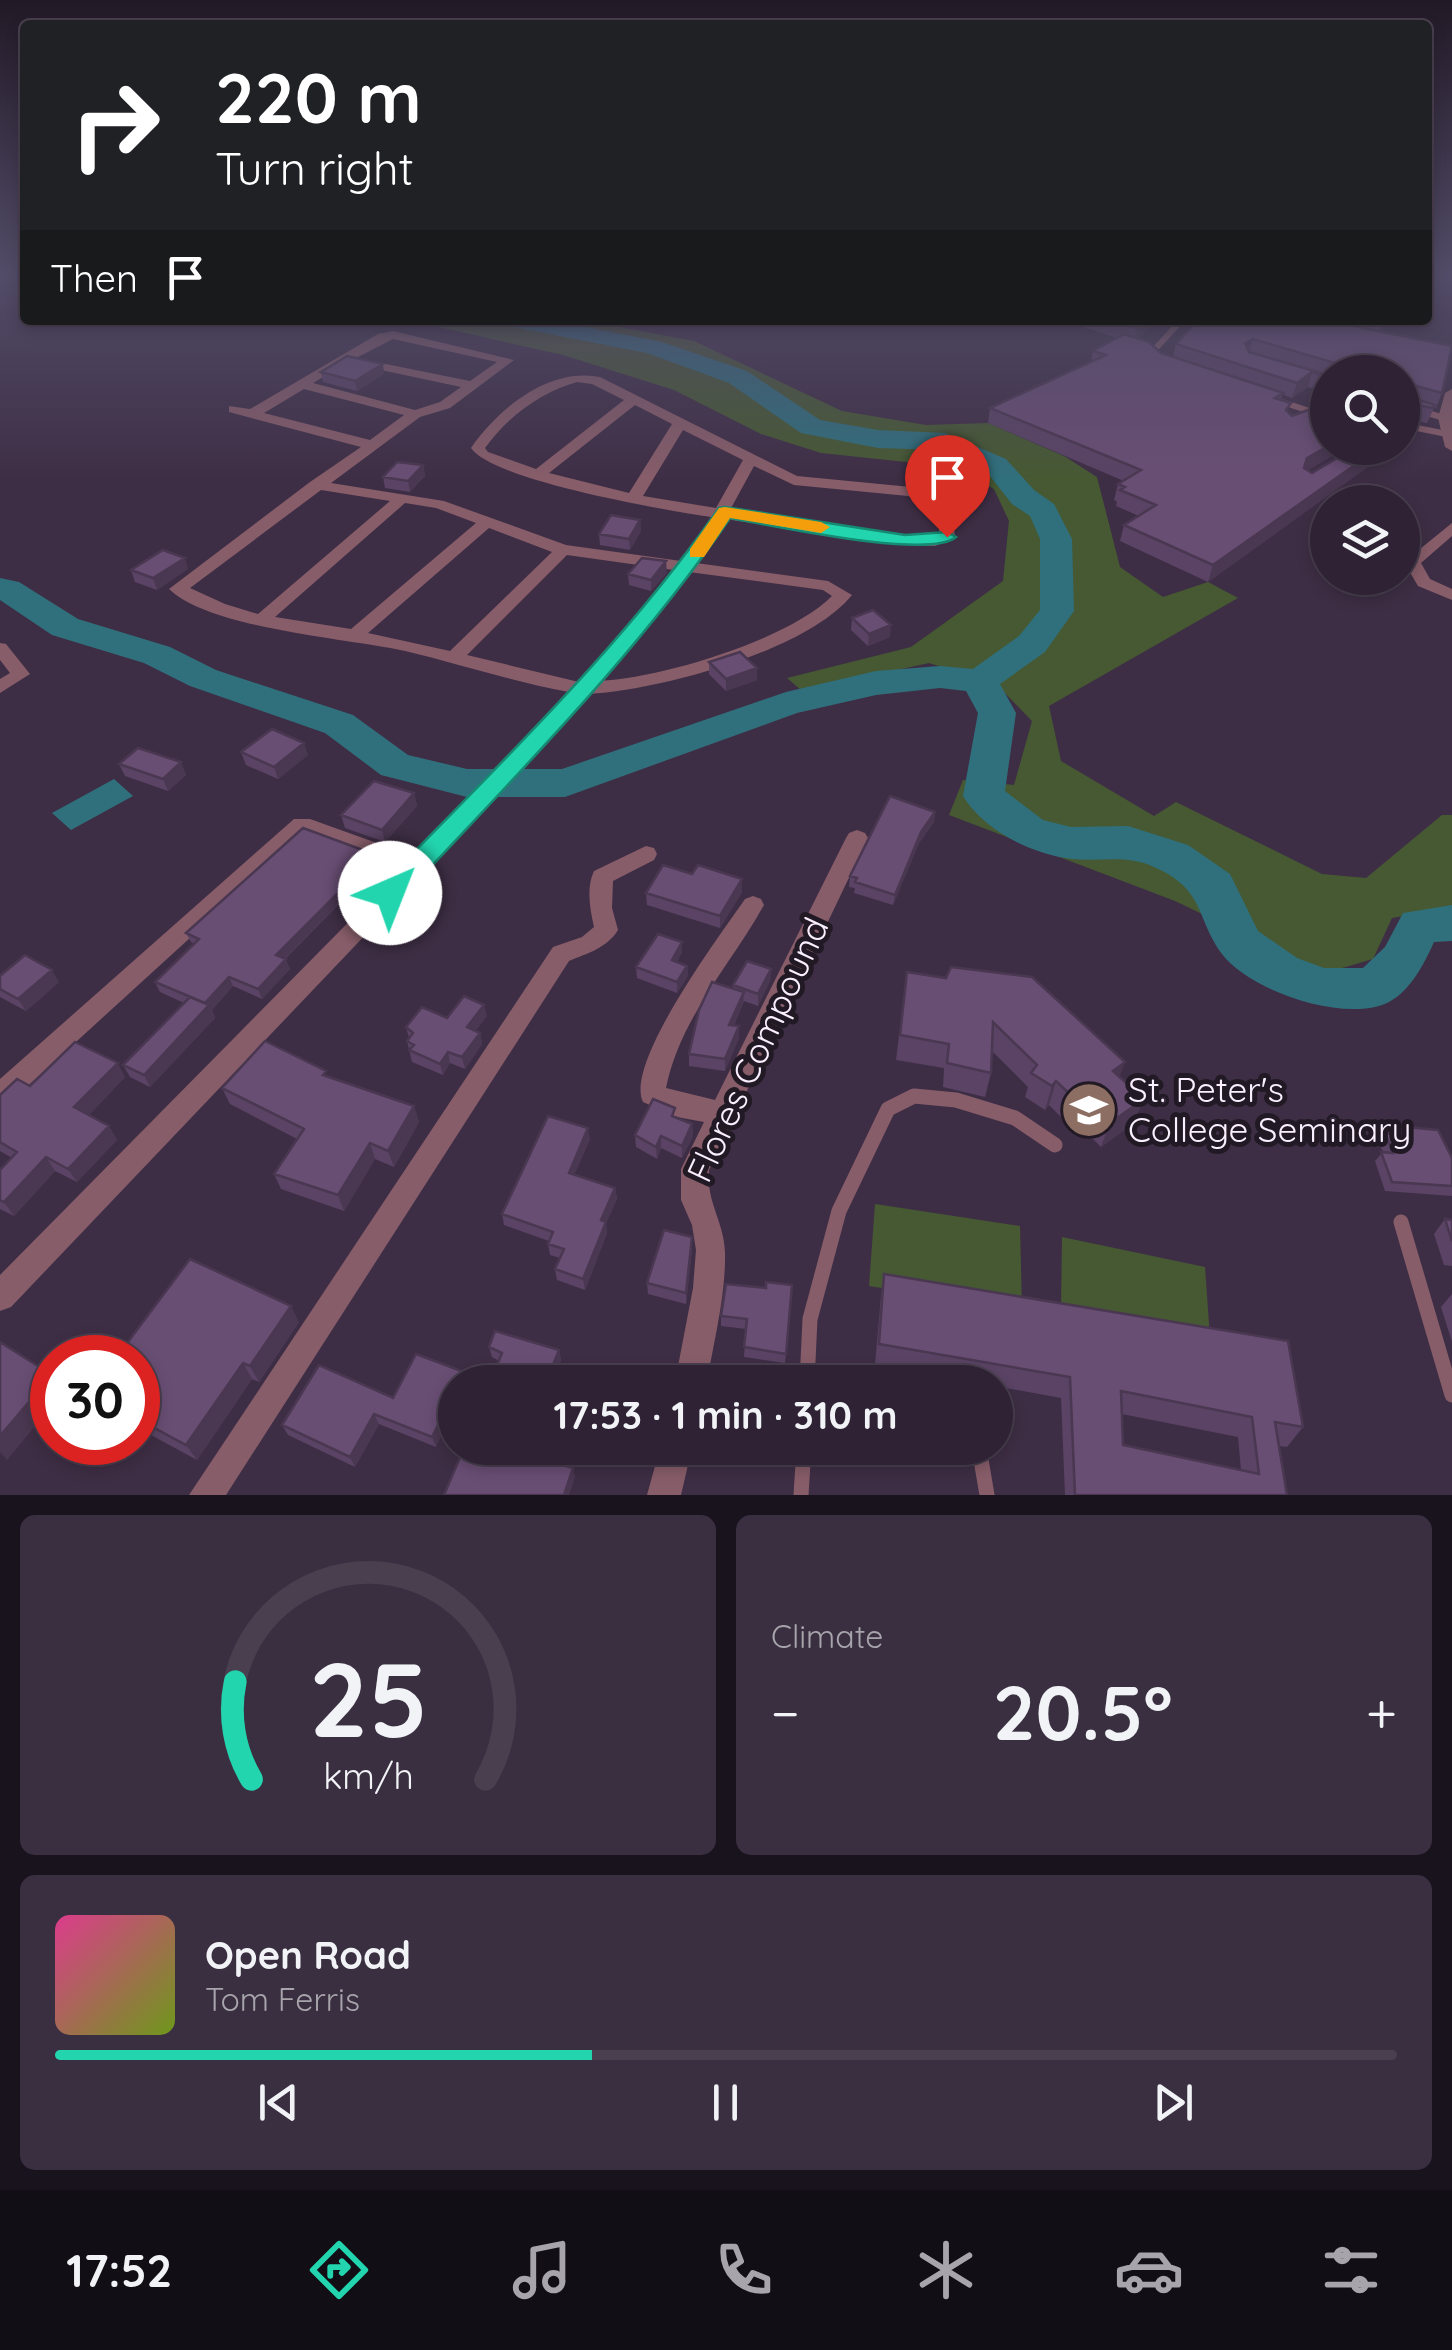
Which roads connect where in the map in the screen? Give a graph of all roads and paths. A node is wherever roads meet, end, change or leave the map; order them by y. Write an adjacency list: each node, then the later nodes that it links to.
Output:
1 (379, 342): 4 (street)
2 (424, 342): 7 (street)
3 (1162, 342): 5 (lane)
4 (346, 358): 6 (street); 7 (street)
5 (1160, 361)
6 (301, 384): 14 (street); 15 (street)
7 (473, 386): 15 (street)
8 (1452, 394): 20 (street)
9 (634, 399): 18 (street); 23 (street); 23 (street)
10 (1275, 400): 12 (lane)
11 (234, 409): 14 (street)
12 (1310, 411)
13 (1310, 413): 17 (lane)
14 (252, 414): 21 (street)
15 (416, 414): 21 (street)
16 (1420, 417): 20 (lane)
17 (1300, 418)
18 (680, 425): 22 (street); 25 (street)
19 (1420, 428): 20 (lane)
20 (1448, 433)
21 (371, 445): 24 (street)
22 (750, 460): 27 (street); 27 (street)
23 (536, 476): 25 (street)
24 (314, 485): 26 (street); 33 (street)
25 (634, 497): 27 (street)
26 (400, 500): 28 (street); 33 (street)
27 (725, 512): 31 (street)
28 (488, 521): 30 (street); 34 (street)
29 (1452, 528): 32 (street)
30 (563, 550): 31 (street); 36 (street)
31 (686, 568): 38 (street); 38 (street)
32 (1452, 595)
33 (260, 620): 34 (street)
34 (355, 636): 36 (street)
35 (0, 648): 37 (street)
36 (454, 658): 38 (street)
37 (0, 687)
38 (584, 688): 41 (street)
39 (857, 838): 44 (street, Flores Compound)
40 (646, 854): 54 (street)
41 (417, 866): 43 (street); 47 (street)
42 (753, 905): 44 (street)
43 (0, 1096)
44 (722, 1114): 48 (street, Flores Compound)
45 (1055, 1144): 49 (lane)
46 (1400, 1222): 50 (lane)
47 (0, 1296)
48 (692, 1365)
49 (808, 1365)
50 (1452, 1395)
51 (672, 1465): 55 (street)
52 (803, 1465): 56 (lane)
53 (982, 1465): 57 (lane)
54 (206, 1495)
55 (664, 1495)
56 (801, 1495)
57 (987, 1495)

